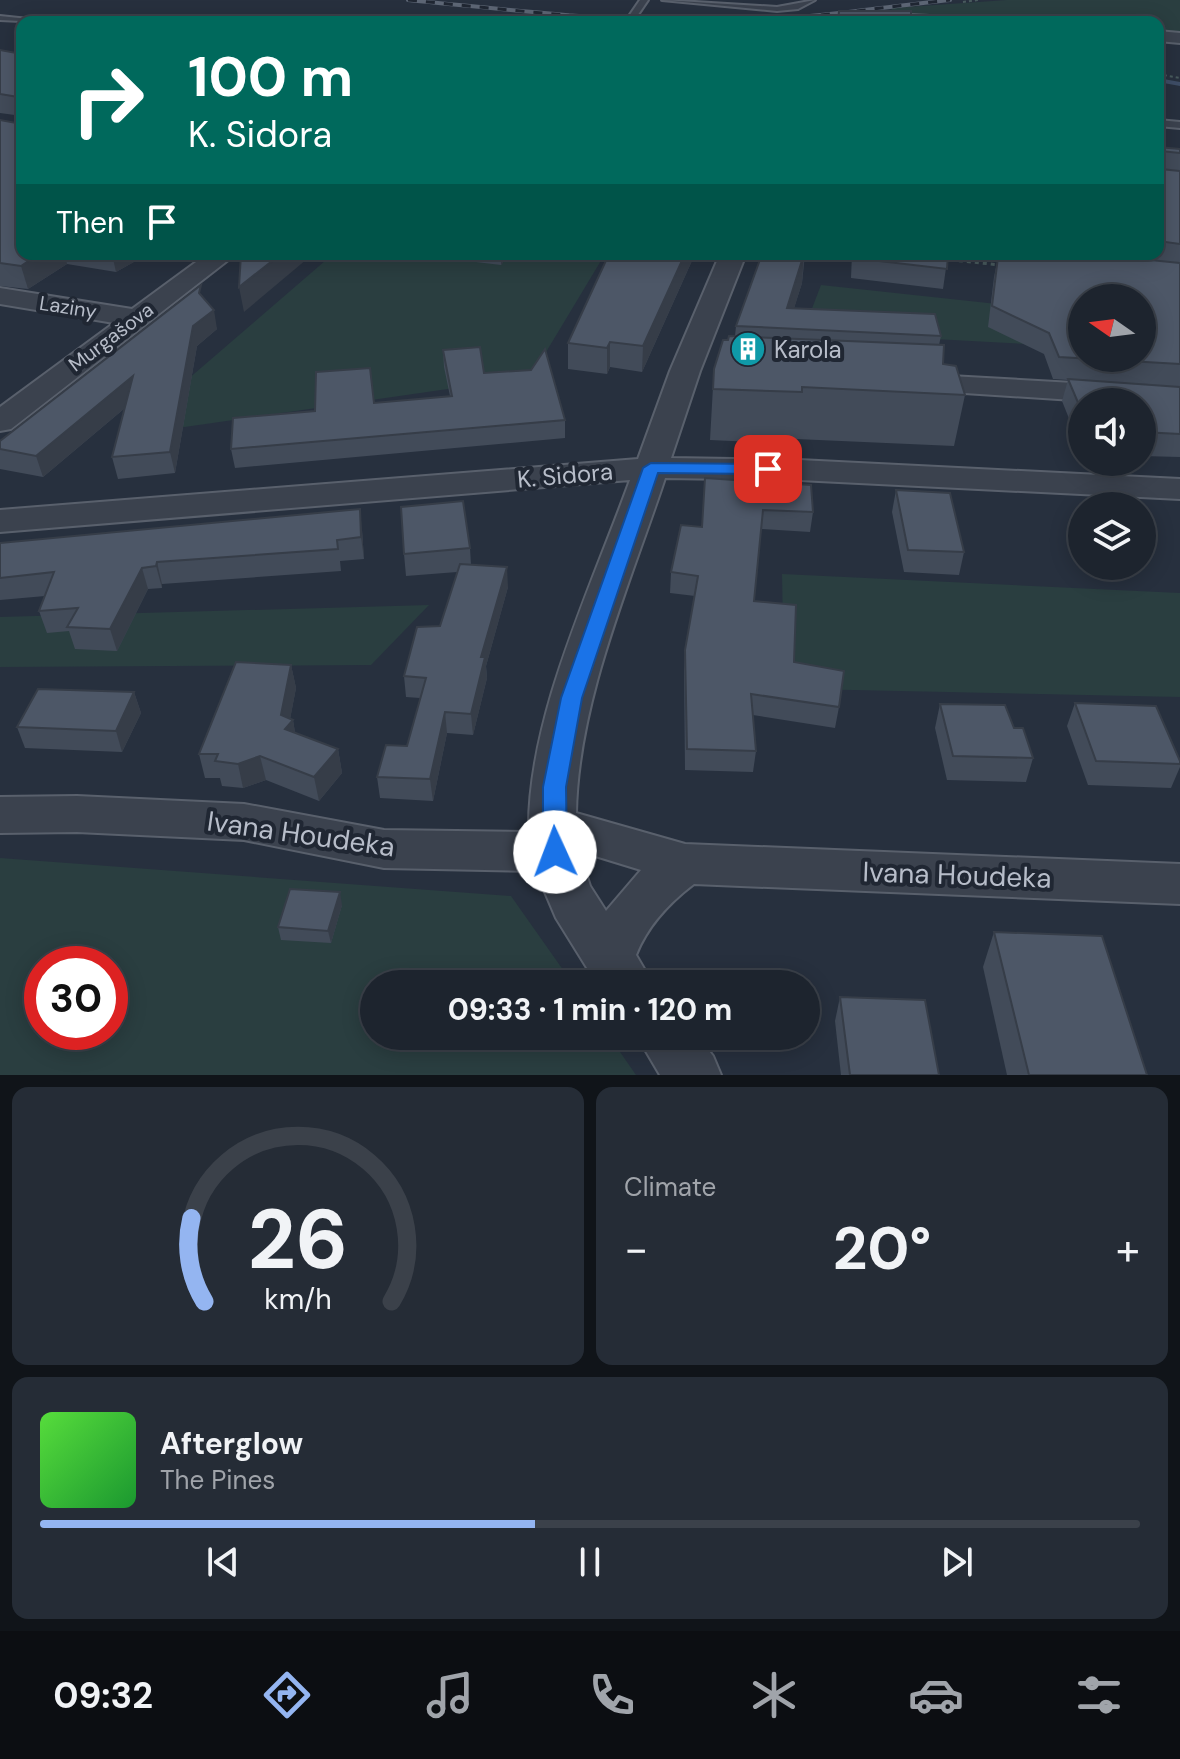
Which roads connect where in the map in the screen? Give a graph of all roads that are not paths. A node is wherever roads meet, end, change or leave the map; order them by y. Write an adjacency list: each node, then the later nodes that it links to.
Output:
1 (666, 0): 2 (lane)
2 (811, 0)
3 (215, 260): 6 (street, Murgašova)
4 (731, 260): 7 (street)
5 (0, 296): 6 (street, Laziny)
6 (136, 318): 11 (street, Murgašova)
7 (685, 371): 8 (street); 12 (street)
8 (717, 373)
9 (891, 382): 10 (street)
10 (1180, 398)
11 (0, 422)
12 (651, 468): 13 (street, K. Sidora); 14 (street, K. Sidora); 16 (street)
13 (1180, 489)
14 (0, 521)
15 (0, 815): 16 (street, Ivana Houdeka)
16 (554, 838): 17 (street, Ivana Houdeka); 19 (street)
17 (685, 864): 18 (street, Ivana Houdeka); 20 (street)
18 (1180, 884)
19 (617, 970)
20 (618, 970)
21 (674, 1050): 22 (street)
22 (693, 1075)

